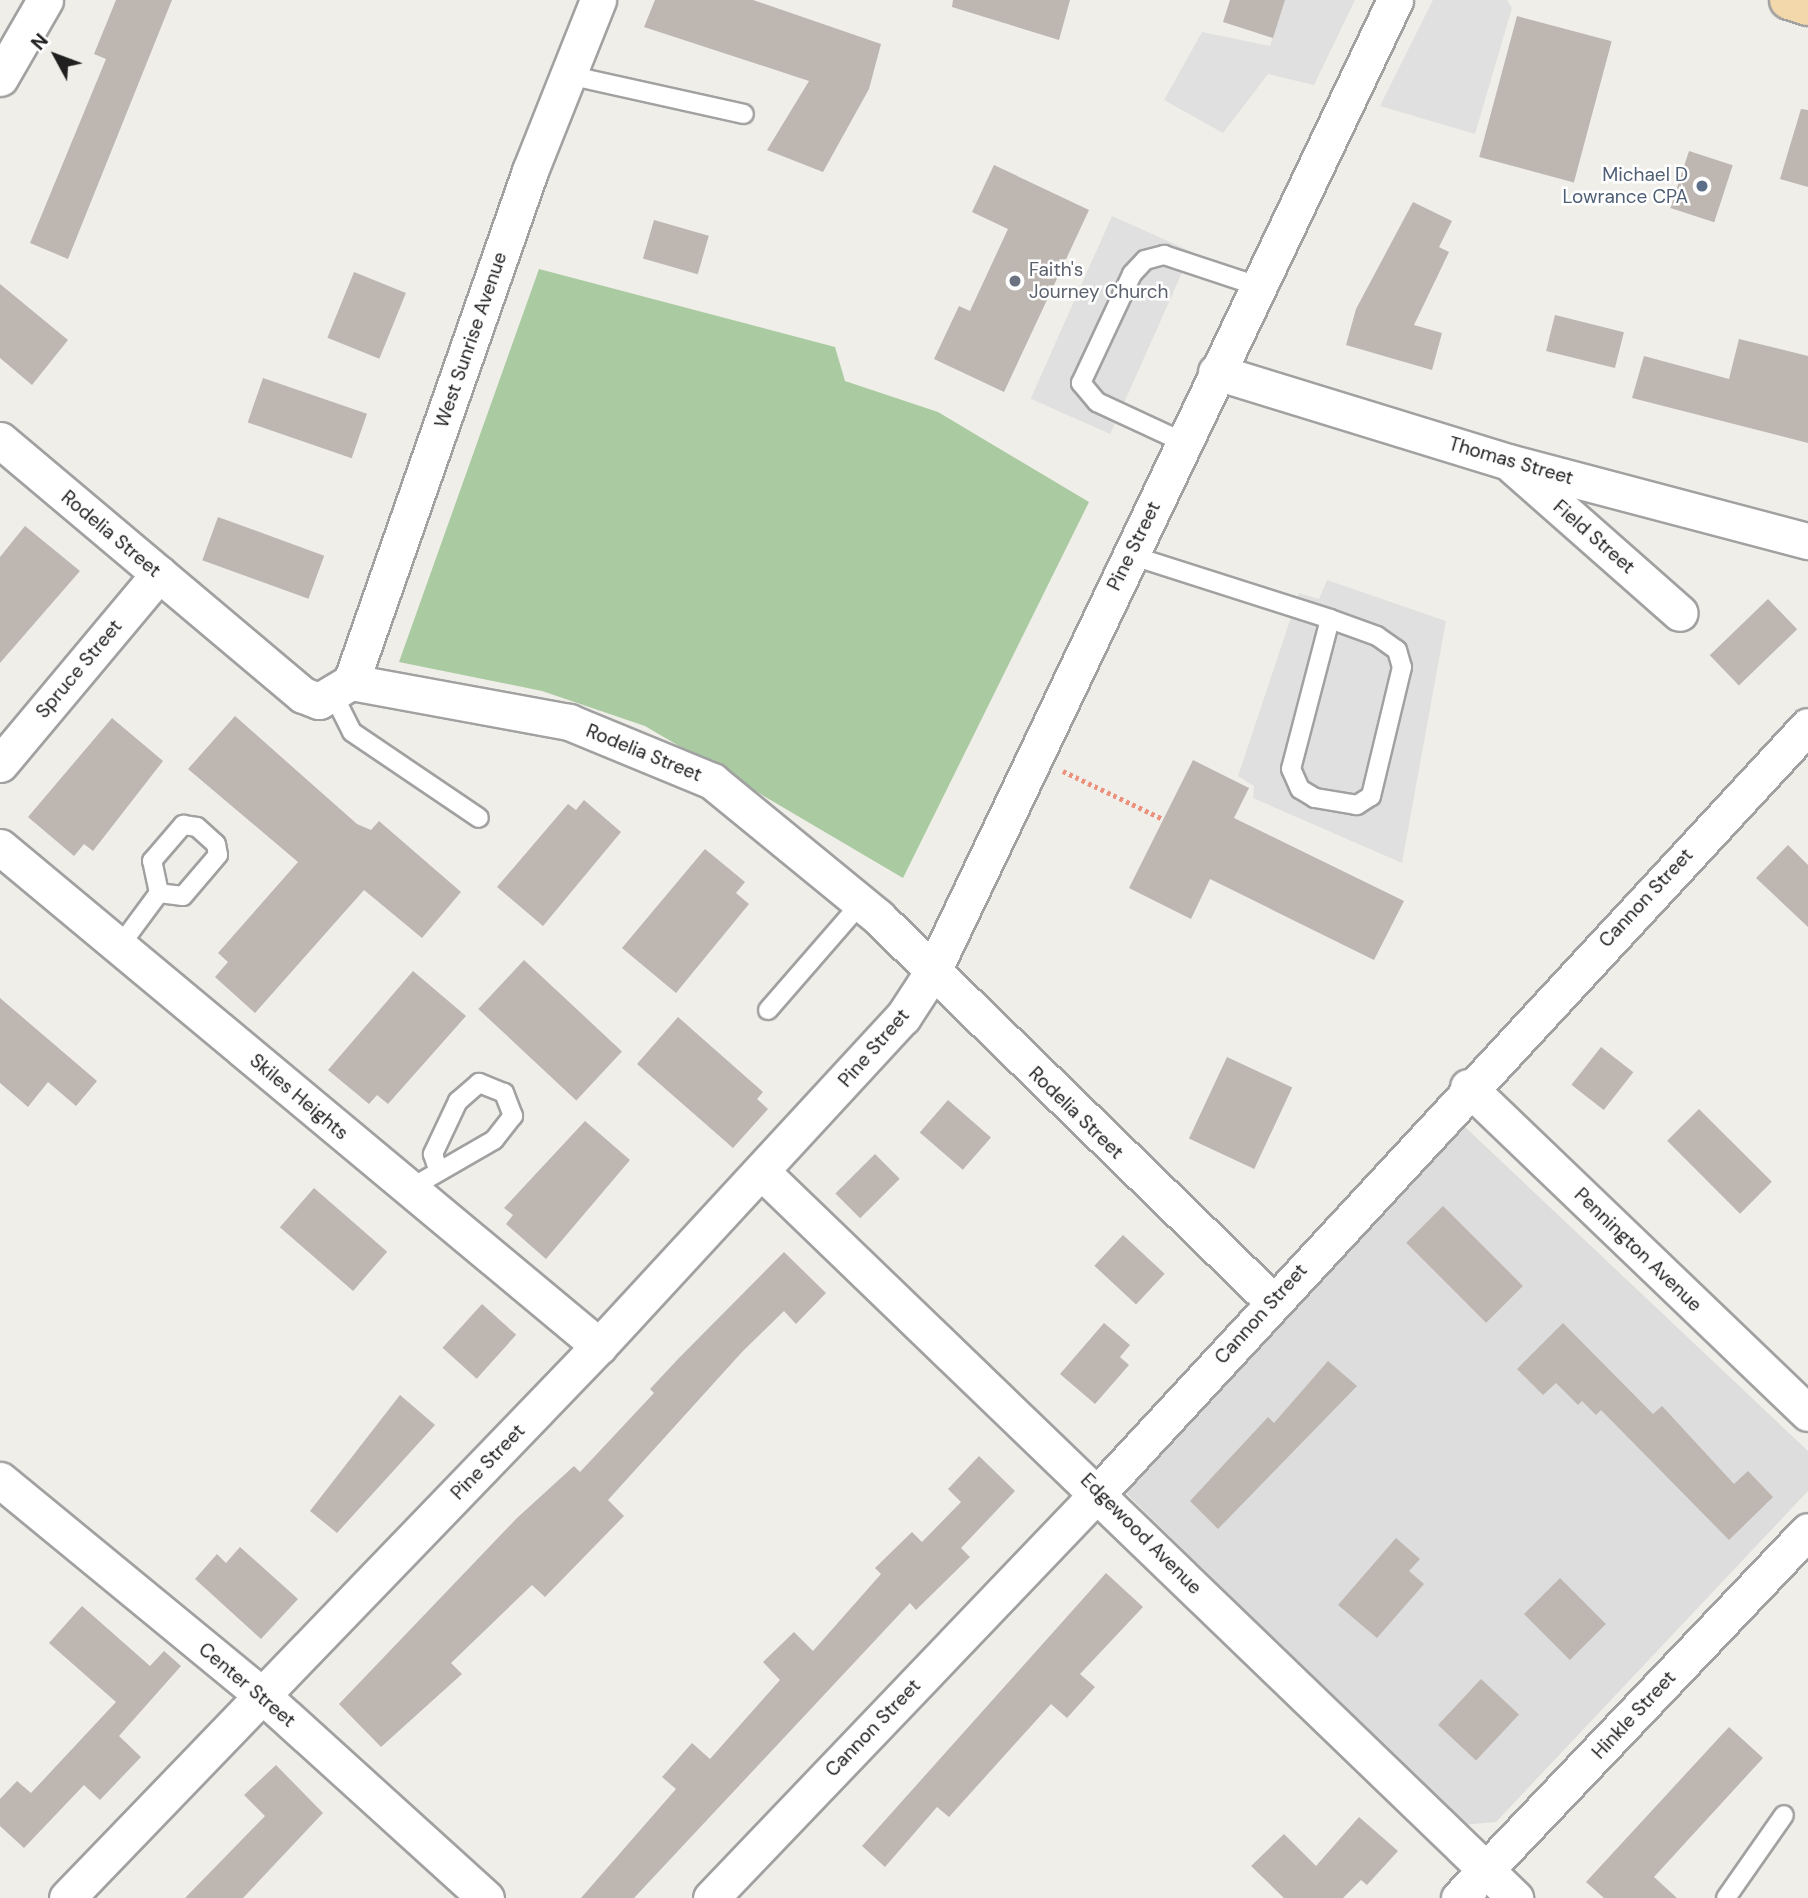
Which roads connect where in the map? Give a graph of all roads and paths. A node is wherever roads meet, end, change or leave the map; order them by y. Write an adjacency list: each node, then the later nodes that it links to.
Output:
1 (45, 0): 7 (street)
2 (598, 0): 6 (street, West Sunrise Avenue)
3 (1395, 0): 9 (street, Pine Street)
4 (1788, 0): 5 (main road)
5 (1808, 6)
6 (568, 75): 8 (lane); 19 (street, West Sunrise Avenue)
7 (0, 78)
8 (744, 114)
9 (1258, 286): 10 (street, Pine Street); 12 (lane)
10 (1216, 372): 12 (street, Pine Street); 13 (street, Thomas Street)
11 (0, 440): 16 (street, Rodelia Street)
12 (1183, 442): 15 (street, Pine Street)
13 (1508, 462): 14 (street, Thomas Street); 17 (street, Field Street)
14 (1808, 541)
15 (1130, 555): 18 (lane); 21 (street, Pine Street)
16 (159, 574): 19 (street, Rodelia Street); 22 (street, Spruce Street)
17 (1679, 613)
18 (1330, 619): 18 (lane)
19 (342, 689): 23 (lane); 27 (street, Rodelia Street)
20 (1806, 731): 31 (street, Cannon Street)
21 (1031, 757): 24 (path); 29 (street, Pine Street)
22 (0, 764)
23 (479, 818)
24 (1163, 819)
25 (0, 846): 28 (street, Skiles Heights)
26 (159, 893): 28 (lane)
27 (861, 903): 29 (street, Rodelia Street); 30 (lane)
28 (119, 947): 34 (street, Skiles Heights)
29 (933, 971): 33 (street, Pine Street); 35 (street, Rodelia Street)
30 (768, 1010)
31 (1468, 1087): 35 (street, Cannon Street); 37 (street, Pennington Avenue)
32 (438, 1169): 32 (lane); 34 (lane)
33 (763, 1173): 36 (street, Pine Street); 39 (street, Edgewood Avenue)
34 (409, 1189): 36 (street, Skiles Heights)
35 (1272, 1301): 39 (street, Cannon Street)
36 (599, 1346): 41 (street, Pine Street)
37 (1808, 1413)
38 (0, 1480): 41 (street, Center Street)
39 (1100, 1491): 43 (street, Edgewood Avenue); 46 (street, Cannon Street)
40 (1808, 1531): 43 (street, Hinkle Street)
41 (262, 1696): 44 (street, Pine Street); 45 (street, Center Street)
42 (1784, 1815): 49 (lane)
43 (1486, 1871): 47 (street, Hinkle Street); 48 (street, Edgewood Avenue)
44 (67, 1898)
45 (486, 1898)
46 (710, 1898)
47 (1459, 1898)
48 (1515, 1898)
49 (1727, 1898)

